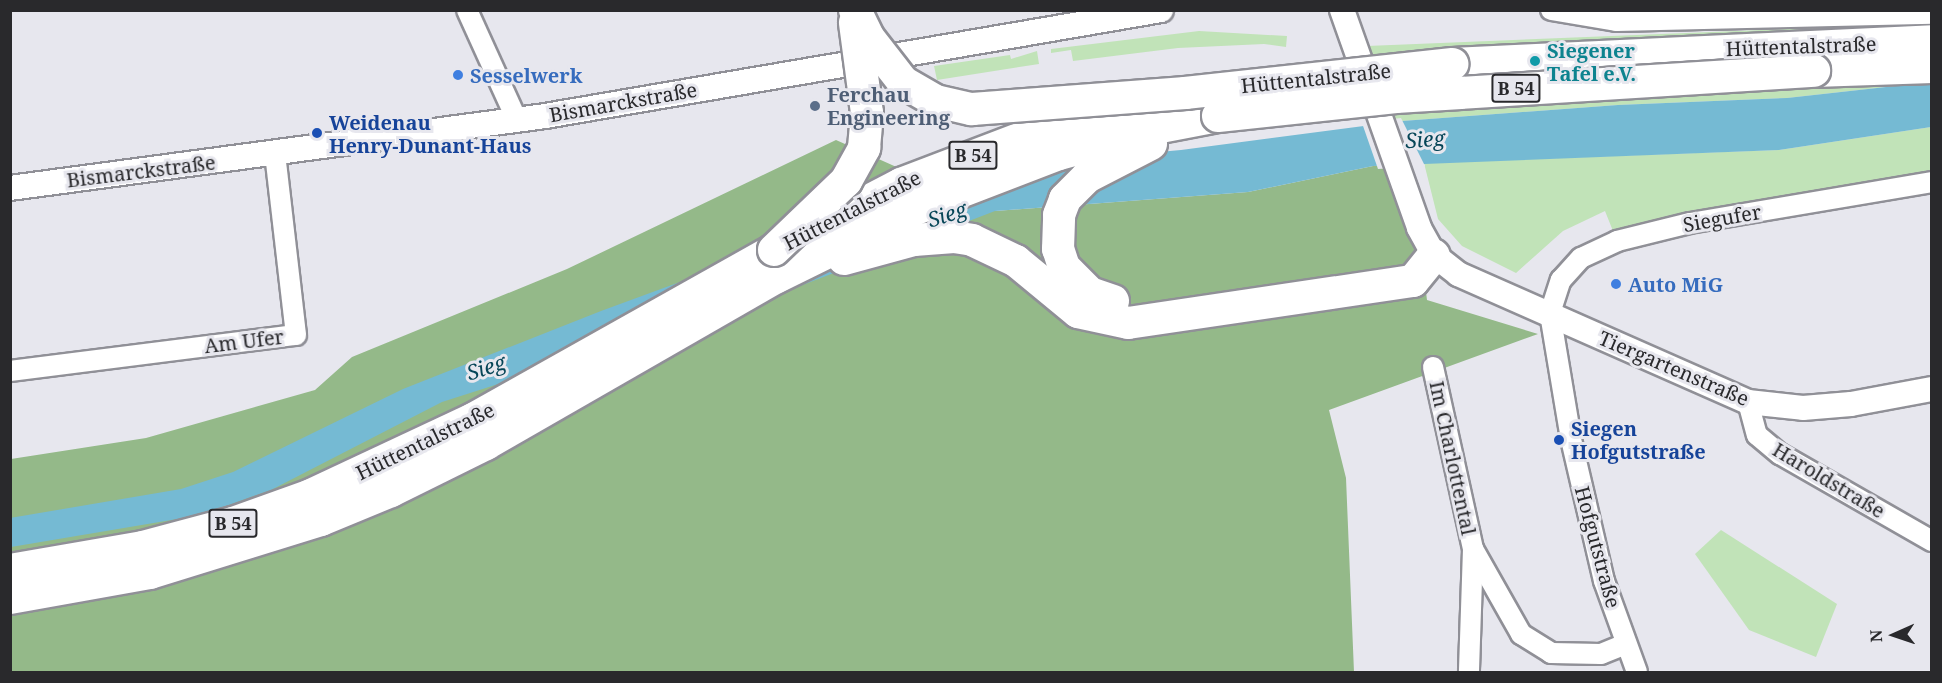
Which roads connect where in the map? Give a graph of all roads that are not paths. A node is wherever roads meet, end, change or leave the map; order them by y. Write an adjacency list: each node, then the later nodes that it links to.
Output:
1 (467, 10): 14 (street)
2 (843, 10): 10 (street)
3 (854, 10): 12 (highway, bridge); 19 (highway, bridge)
4 (1161, 10): 10 (street, Bismarckstraße)
5 (1342, 10): 18 (street, bridge)
6 (1551, 10): 7 (street)
7 (1574, 12): 8 (street)
8 (1932, 14)
9 (1932, 41): 12 (highway, Hüttentalstraße / B 54, bridge)
10 (852, 63): 14 (street, Bismarckstraße)
11 (1932, 67): 13 (highway, Hüttentalstraße / B 54, bridge)
12 (1185, 93): 19 (highway, Hüttentalstraße / B 54, bridge)
13 (1218, 116): 18 (highway); 19 (highway, Hüttentalstraße / B 54)
14 (517, 120): 15 (street, Bismarckstraße)
15 (275, 153): 17 (street, Bismarckstraße); 22 (street, Am Ufer)
16 (1932, 182): 20 (street, Siegufer)
17 (10, 188)
18 (1434, 255): 19 (highway); 20 (street, Tiergartenstraße)
19 (775, 263): 27 (highway, Hüttentalstraße / B 54); 28 (highway, Hüttentalstraße / B 54)
20 (1550, 313): 24 (street, Tiergartenstraße); 29 (street, Hofgutstraße)
21 (1433, 367): 26 (street, Im Charlottental)
22 (10, 371)
23 (1932, 389): 24 (street, Tiergartenstraße)
24 (1748, 402): 25 (street, Haroldstraße)
25 (1932, 541)
26 (1473, 549): 29 (street, Im Charlottental); 30 (street, Im Charlottental)
27 (10, 570)
28 (10, 598)
29 (1626, 644): 31 (street, Hofgutstraße)
30 (1469, 672)
31 (1638, 672)

